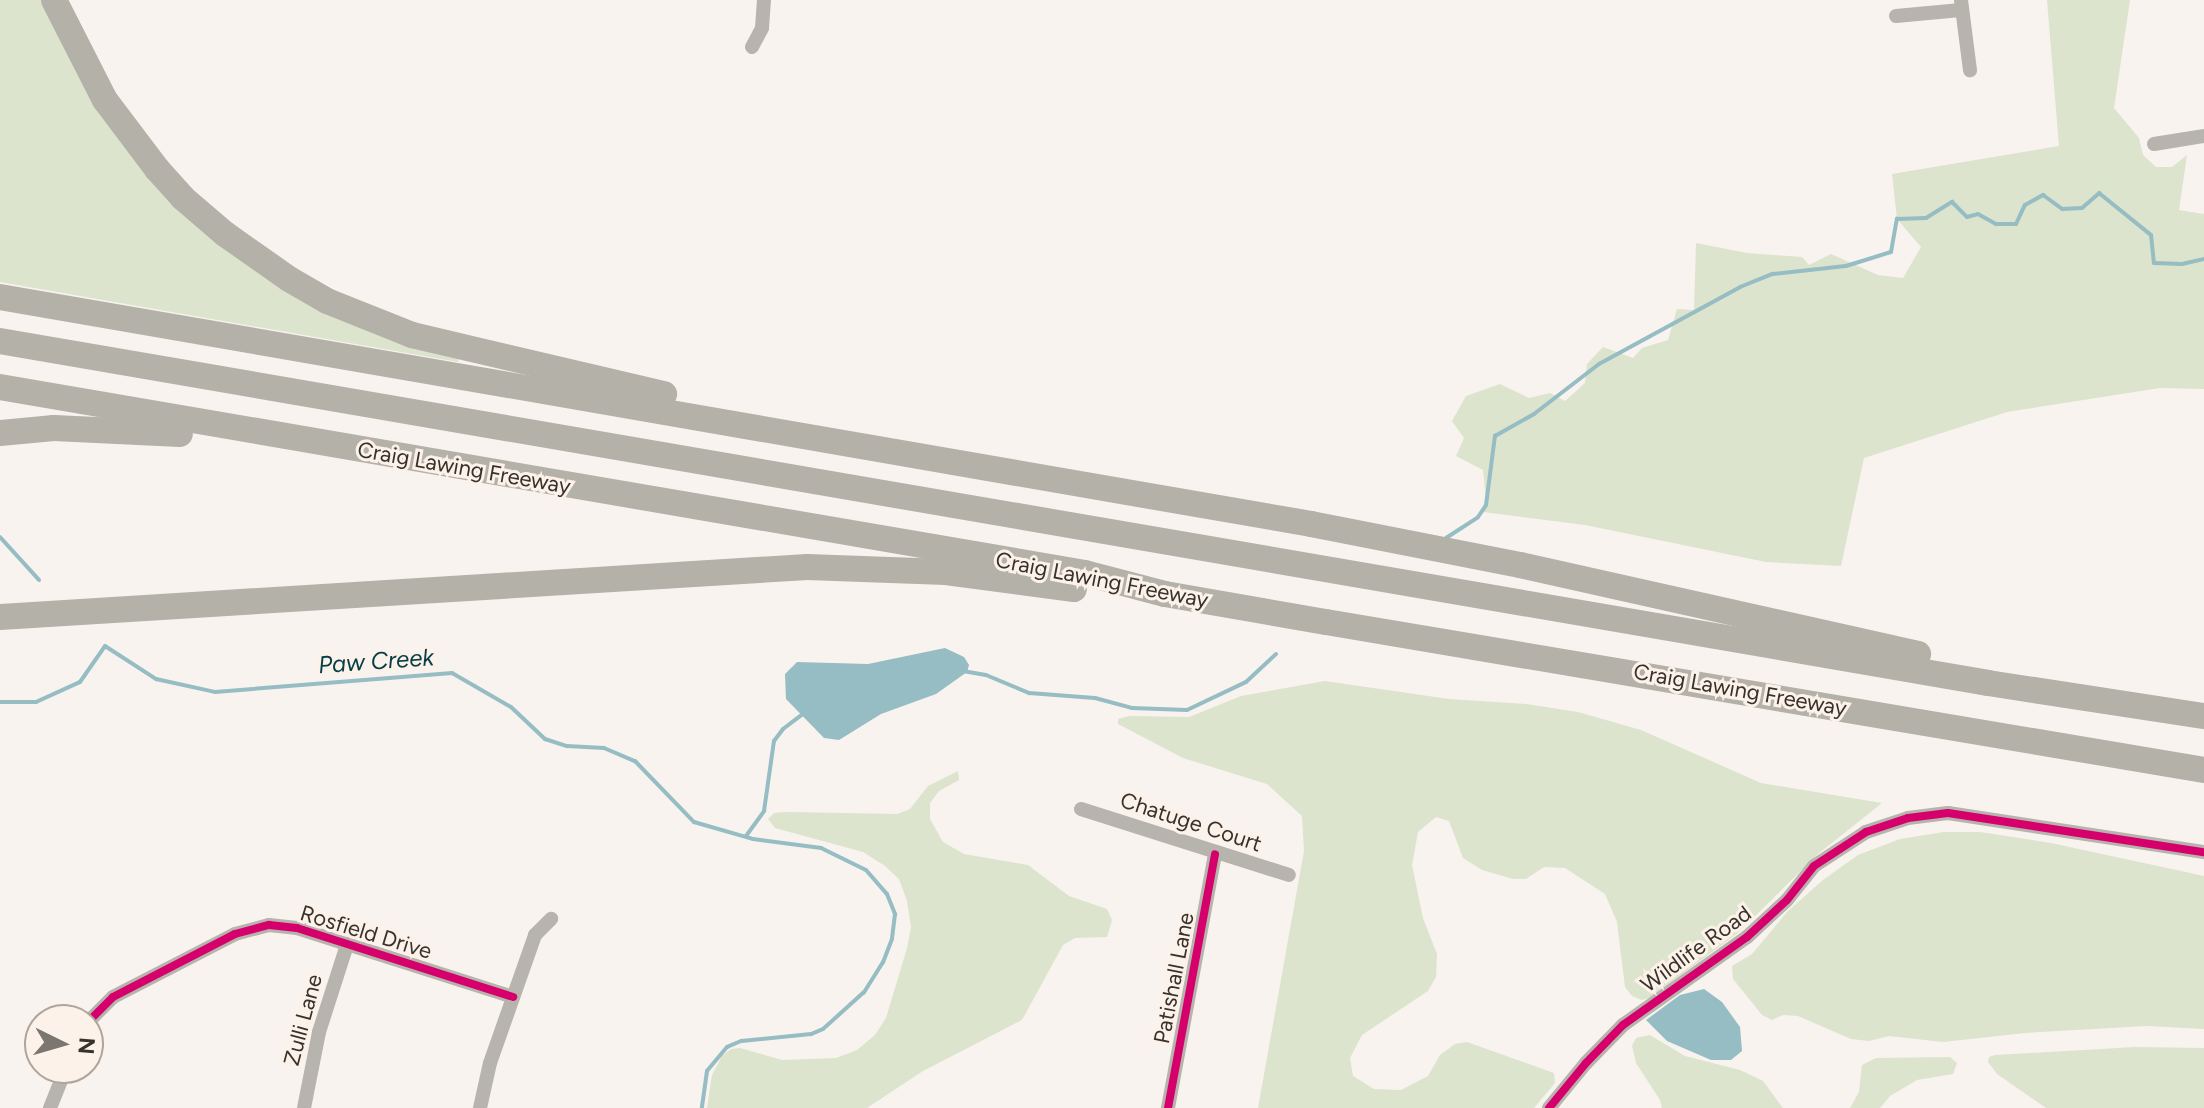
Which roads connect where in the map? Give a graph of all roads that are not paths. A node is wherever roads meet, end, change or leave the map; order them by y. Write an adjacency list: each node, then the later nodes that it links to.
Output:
1 (54, 0): 13 (highway)
2 (764, 0): 5 (street)
3 (1961, 5): 4 (street); 6 (street)
4 (1896, 16)
5 (752, 47)
6 (1970, 70)
7 (2204, 136): 8 (street)
8 (2154, 144)
9 (0, 297): 13 (highway)
10 (0, 341): 17 (highway, Craig Lawing Freeway)
11 (0, 387): 14 (highway, Craig Lawing Freeway)
12 (0, 433): 14 (highway)
13 (841, 441): 17 (highway)
14 (483, 471): 15 (highway, Craig Lawing Freeway)
15 (1165, 594): 16 (highway); 19 (highway, Craig Lawing Freeway)
16 (0, 617)
17 (2144, 706): 18 (highway, Craig Lawing Freeway)
18 (2204, 716)
19 (2204, 770)
20 (1081, 809): 22 (street, Chatuge Court)
21 (2204, 852): 33 (street, Wildlife Road)
22 (1215, 854): 23 (street, Chatuge Court); 32 (street, Patishall Lane)
23 (1289, 875)
24 (551, 919): 26 (street)
25 (347, 945): 26 (street, Rosfield Drive); 27 (street, Rosfield Drive); 30 (street, Zulli Lane)
26 (513, 997): 31 (street)
27 (104, 1006)
28 (60, 1084): 29 (street)
29 (50, 1108)
30 (304, 1108)
31 (480, 1108)
32 (1168, 1108)
33 (1549, 1108)

